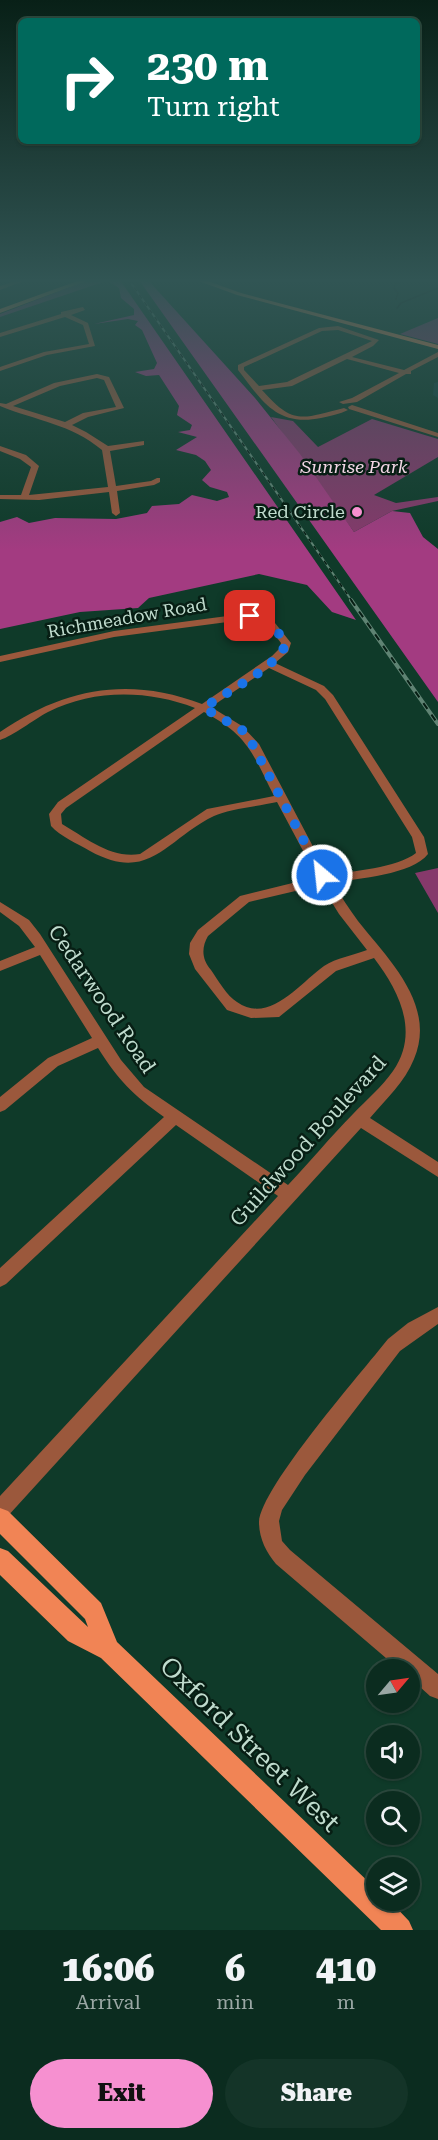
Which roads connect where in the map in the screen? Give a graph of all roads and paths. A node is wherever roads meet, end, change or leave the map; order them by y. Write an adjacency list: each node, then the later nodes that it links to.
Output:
1 (243, 370): 7 (street)
2 (318, 370): 7 (street)
3 (391, 370): 6 (street)
4 (411, 370): 6 (street)
5 (414, 370): 6 (street)
6 (405, 374): 9 (street)
7 (257, 388): 9 (street)
8 (3, 405): 10 (street); 10 (street)
9 (348, 405): 11 (street)
10 (63, 426): 14 (street)
11 (438, 435)
12 (141, 443): 14 (street)
13 (0, 448): 18 (street)
14 (106, 449): 16 (street)
15 (157, 480): 16 (street)
16 (113, 489): 18 (street); 19 (street)
17 (0, 497): 18 (street)
18 (24, 498)
19 (116, 513)
20 (0, 658): 21 (street, Richmeadow Road)
21 (269, 664): 22 (street, Richmeadow Road); 25 (street)
22 (204, 708): 23 (street, Guildwood Boulevard); 24 (street, Guildwood Boulevard); 24 (street, Richmeadow Road)
23 (0, 737)
24 (281, 798): 25 (street, Guildwood Boulevard)
25 (325, 880): 28 (street, Guildwood Boulevard); 28 (street)
26 (0, 906): 27 (street, Cedarwood Road)
27 (43, 949): 29 (street); 30 (street, Cedarwood Road)
28 (377, 952): 33 (street, Guildwood Boulevard)
29 (0, 966)
30 (101, 1040): 31 (street); 32 (street, Cedarwood Road)
31 (0, 1106)
32 (174, 1117): 35 (street, Cedarwood Road); 36 (street)
33 (358, 1118): 34 (street); 35 (street, Guildwood Boulevard)
34 (438, 1170)
35 (290, 1195): 38 (street, Guildwood Boulevard)
36 (0, 1279)
37 (438, 1315): 42 (street)
38 (0, 1510)
39 (0, 1520): 41 (main road, Oxford Street West)
40 (0, 1559): 41 (main road, Oxford Street West)
41 (109, 1650): 43 (main road, Oxford Street West)
42 (438, 1688)
43 (400, 1930)

